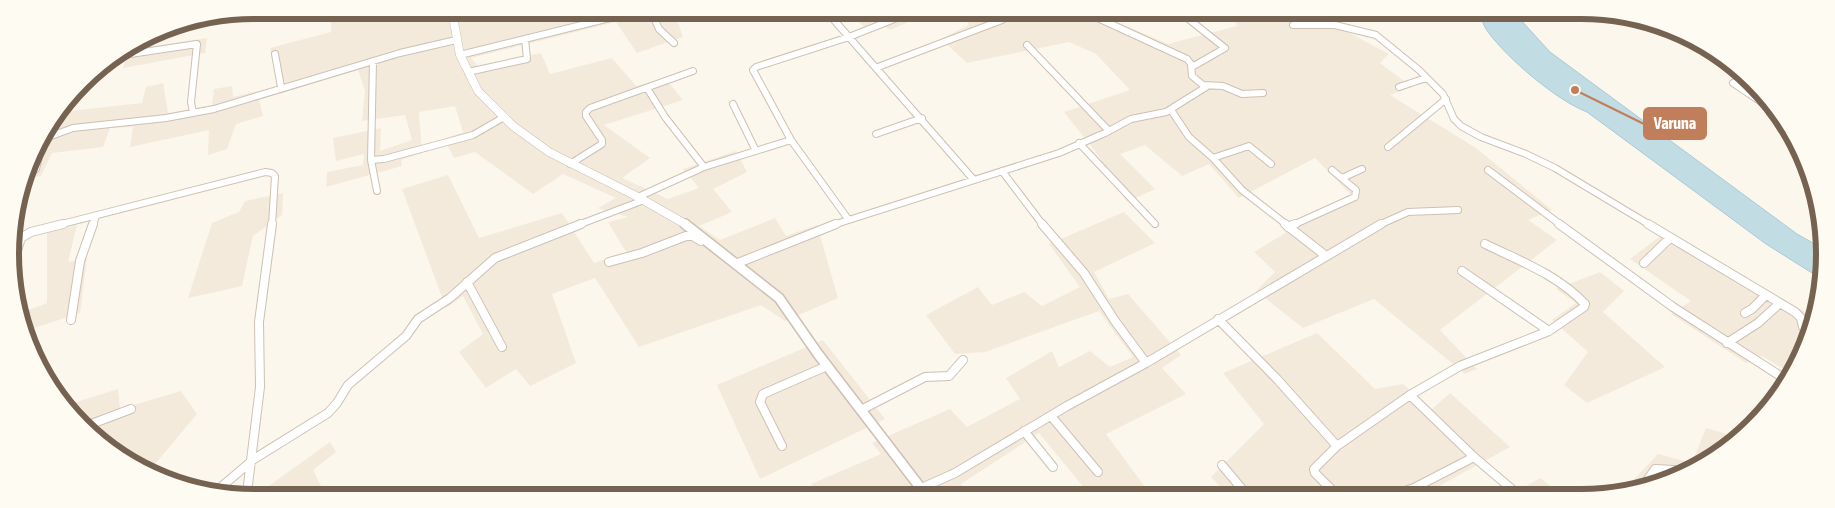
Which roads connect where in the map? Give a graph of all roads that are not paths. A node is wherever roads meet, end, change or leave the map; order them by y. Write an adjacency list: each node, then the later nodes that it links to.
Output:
1 (453, 19): 14 (street)
2 (593, 19): 10 (street)
3 (606, 19): 10 (street)
4 (655, 19): 15 (street)
5 (833, 19): 12 (street)
6 (894, 19): 12 (street)
7 (1099, 19): 22 (street)
8 (1189, 19): 22 (street)
9 (1002, 20): 21 (street)
10 (594, 22): 13 (street)
11 (1293, 25): 25 (street)
12 (849, 37): 21 (street); 42 (street)
13 (525, 39): 19 (street); 24 (street)
14 (456, 40): 19 (street); 20 (street)
15 (674, 44)
16 (1027, 45): 39 (street)
17 (129, 54): 36 (street)
18 (275, 54): 27 (street)
19 (460, 55): 24 (street)
20 (373, 61): 27 (street); 47 (street)
21 (878, 67): 38 (street)
22 (1192, 67): 28 (street)
23 (693, 71): 30 (street)
24 (468, 72): 37 (street)
25 (1426, 78): 29 (street); 32 (street)
26 (1739, 80): 33 (street)
27 (282, 87): 36 (street)
28 (1206, 87): 31 (street); 35 (street)
29 (1399, 87)
30 (646, 88): 48 (street); 50 (street)
31 (1263, 93)
32 (1446, 99): 44 (street); 64 (street)
33 (1760, 101)
34 (733, 104): 45 (street)
35 (1171, 110): 39 (street); 46 (street)
36 (193, 113): 41 (street)
37 (504, 117): 47 (street); 48 (street)
38 (922, 118): 40 (street); 56 (street)
39 (1109, 130): 43 (street)
40 (876, 134)
41 (50, 137)
42 (791, 140): 45 (street); 61 (street)
43 (1079, 144): 54 (street); 62 (street)
44 (1388, 147)
45 (756, 151): 50 (street)
46 (1213, 158): 49 (street); 63 (street)
47 (371, 160): 57 (street)
48 (570, 164): 58 (street)
49 (1271, 164)
50 (704, 167): 58 (street)
51 (1362, 169): 55 (street)
52 (1332, 170): 55 (street)
53 (1488, 170): 81 (street)
54 (1002, 171): 56 (street); 84 (street)
55 (1342, 178): 63 (street)
56 (973, 179): 61 (street)
57 (377, 191)
58 (641, 199): 67 (street); 73 (street)
59 (1458, 210): 68 (street)
60 (96, 216): 65 (street); 78 (street); 97 (street)
61 (848, 219): 70 (street)
62 (1155, 224)
63 (1288, 227): 68 (street)
64 (1670, 238): 71 (street); 74 (street)
65 (19, 244)
66 (1485, 244): 80 (street)
67 (718, 248): 69 (street); 70 (street)
68 (1326, 256): 77 (street)
69 (609, 262)
70 (738, 263): 85 (street)
71 (1644, 263)
72 (1462, 271): 80 (street)
73 (467, 282): 82 (street); 97 (street)
74 (1766, 295): 75 (street); 76 (street)
75 (1780, 303): 79 (street); 81 (street)
76 (1745, 313)
77 (1218, 319): 84 (street); 94 (street)
78 (71, 320)
79 (1805, 327)
80 (1548, 331): 87 (street)
81 (1727, 343): 86 (street)
82 (502, 346)
83 (963, 360): 89 (street)
84 (1146, 363): 90 (street)
85 (827, 366): 89 (street); 93 (street)
86 (1782, 377)
87 (1410, 395): 94 (street); 95 (street)
88 (131, 409): 91 (street)
89 (861, 410): 105 (street)
90 (1051, 416): 92 (street); 100 (street)
91 (92, 424)
92 (1024, 432): 98 (street); 106 (street)
93 (782, 446)
94 (1338, 446): 108 (street)
95 (1474, 456): 103 (street); 110 (street)
96 (1222, 465): 107 (street)
97 (250, 466): 102 (street); 104 (street)
98 (1053, 467)
99 (1673, 470): 101 (street)
100 (1098, 472)
101 (1648, 480)
102 (220, 487)
103 (1414, 488): 109 (street)
104 (247, 489)
105 (921, 489)
106 (926, 489)
107 (1242, 489)
108 (1330, 489)
109 (1411, 489)
110 (1512, 489)

